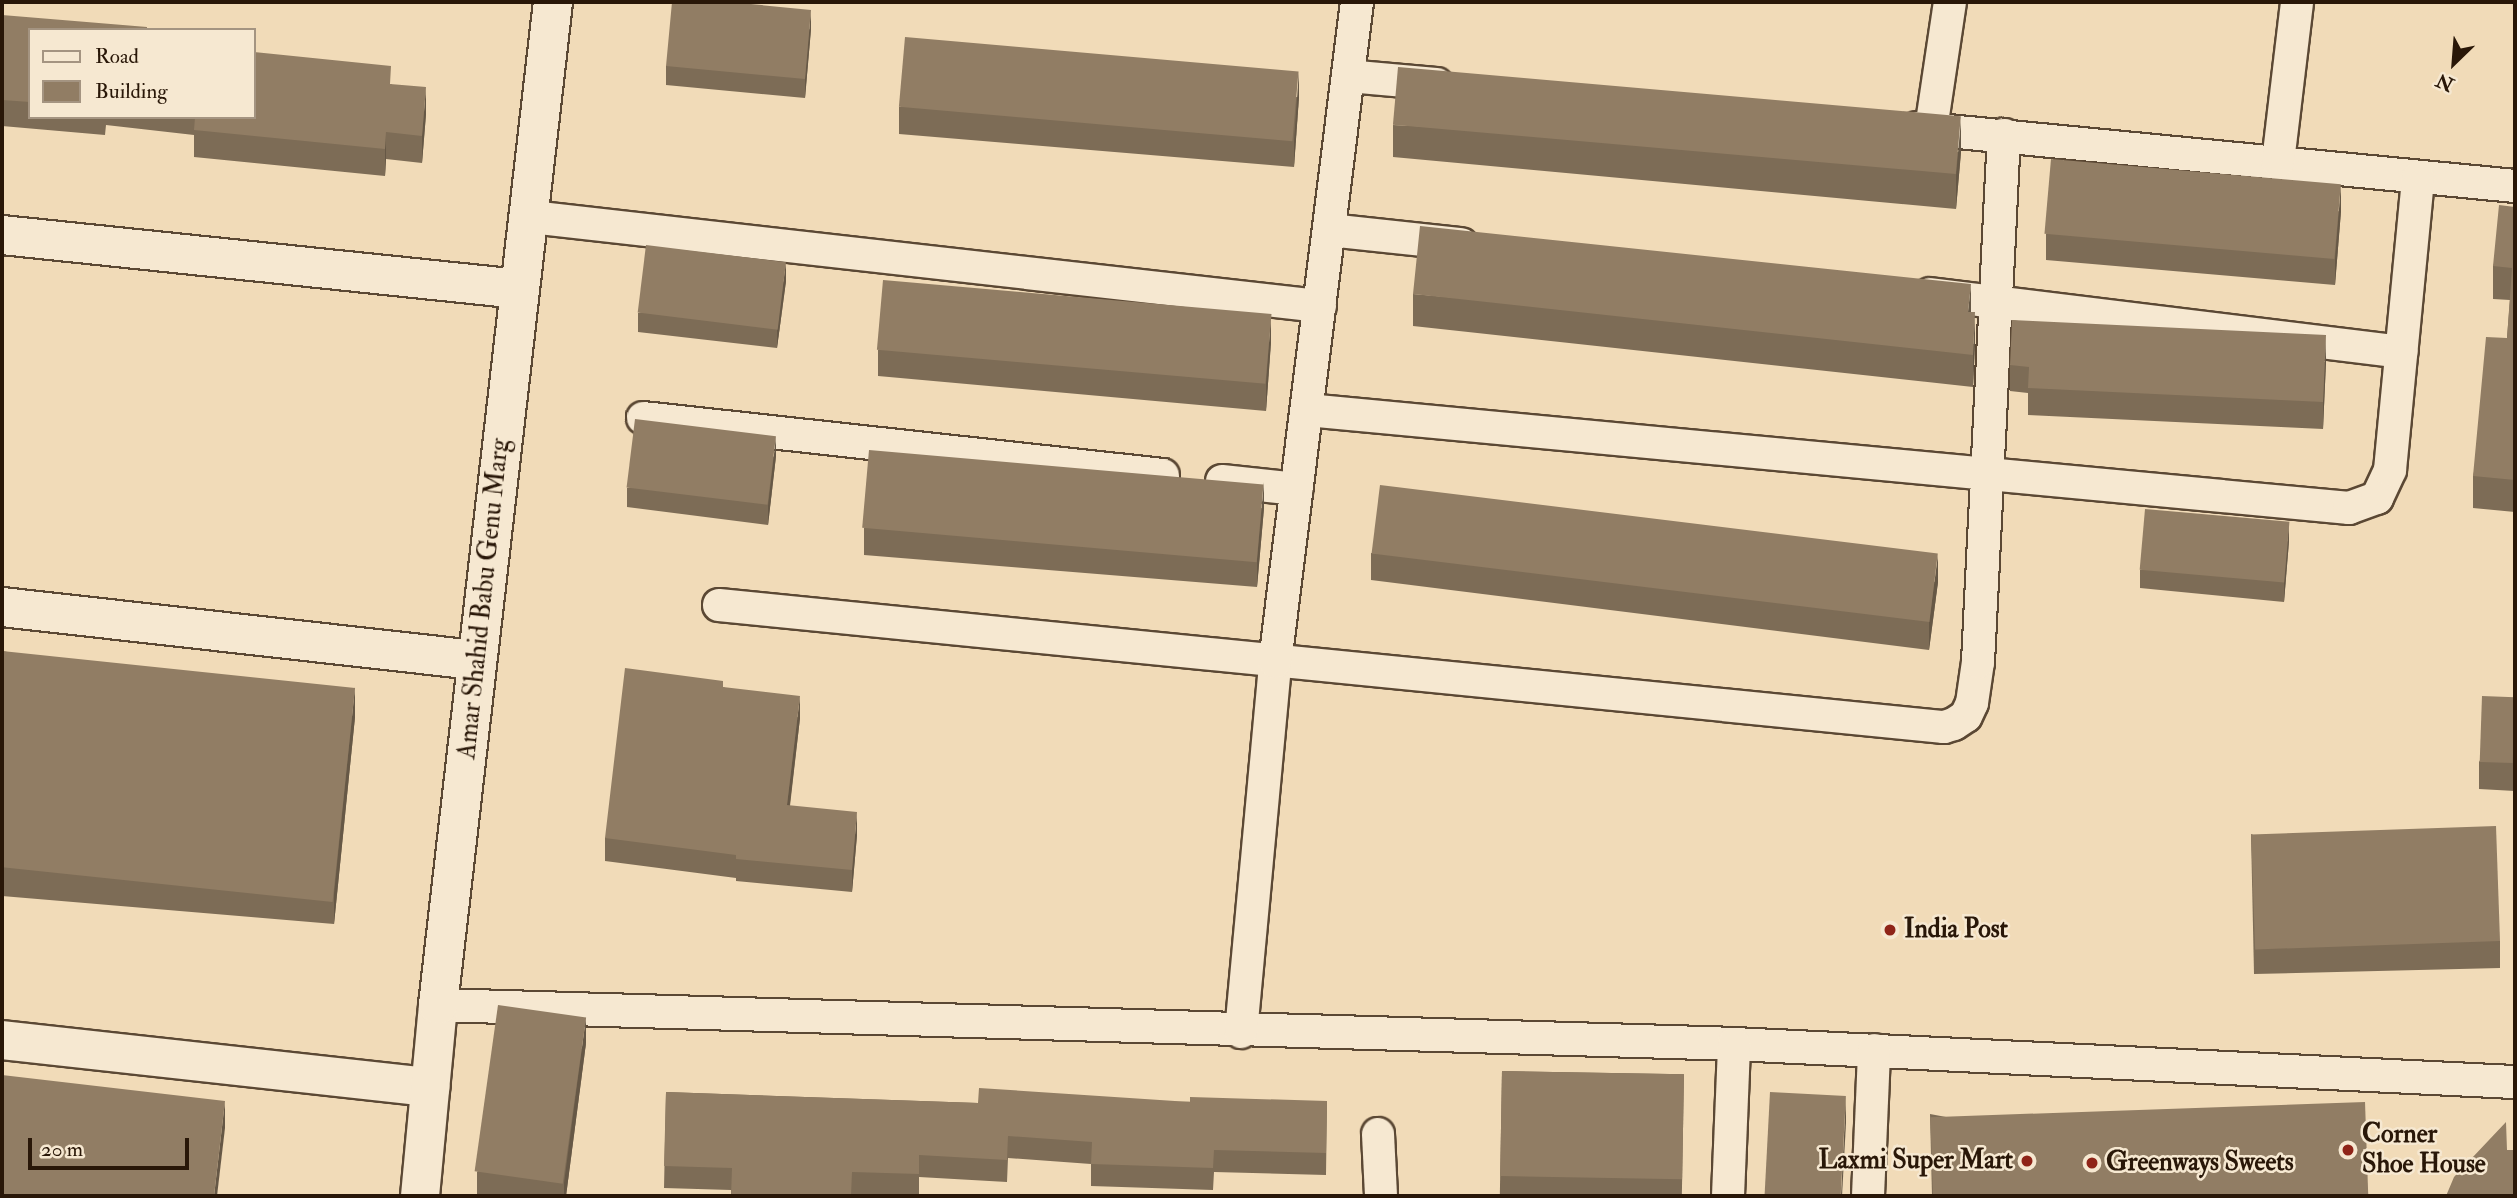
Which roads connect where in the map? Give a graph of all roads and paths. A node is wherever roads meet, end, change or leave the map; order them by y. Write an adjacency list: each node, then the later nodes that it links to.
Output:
1 (554, 2): 13 (street, Amar Shahid Babu Genu Marg)
2 (1357, 2): 5 (lane)
3 (1950, 2): 8 (lane)
4 (2297, 2): 10 (lane)
5 (1348, 76): 6 (lane); 14 (lane)
6 (1473, 87)
7 (1889, 125): 8 (lane)
8 (1931, 129): 9 (lane)
9 (2004, 135): 10 (lane); 19 (lane)
10 (2278, 162): 11 (lane)
11 (2418, 177): 12 (lane); 21 (lane)
12 (2515, 186)
13 (531, 217): 17 (street, Amar Shahid Babu Genu Marg); 20 (lane)
14 (1329, 230): 16 (lane); 20 (lane)
15 (2, 234): 17 (street)
16 (1496, 248)
17 (519, 289): 28 (street, Amar Shahid Babu Genu Marg)
18 (1899, 291): 19 (lane)
19 (1996, 301): 21 (lane); 24 (lane)
20 (1320, 306): 22 (lane)
21 (2401, 352): 24 (lane)
22 (1307, 410): 24 (lane); 25 (lane)
23 (643, 418): 25 (lane)
24 (1987, 474): 29 (lane)
25 (1297, 489): 29 (lane)
26 (719, 605): 29 (lane)
27 (2, 607): 28 (street)
28 (477, 660): 30 (street, Amar Shahid Babu Genu Marg)
29 (1275, 662): 31 (lane)
30 (438, 1006): 31 (lane); 36 (street, Amar Shahid Babu Genu Marg)
31 (1241, 1032): 33 (lane)
32 (2, 1040): 36 (street)
33 (1734, 1044): 34 (lane); 40 (lane)
34 (1874, 1050): 35 (lane); 41 (lane)
35 (2515, 1082)
36 (430, 1087): 38 (street, Amar Shahid Babu Genu Marg)
37 (1378, 1133): 39 (lane)
38 (420, 1196)
39 (1381, 1196)
40 (1728, 1196)
41 (1868, 1196)

